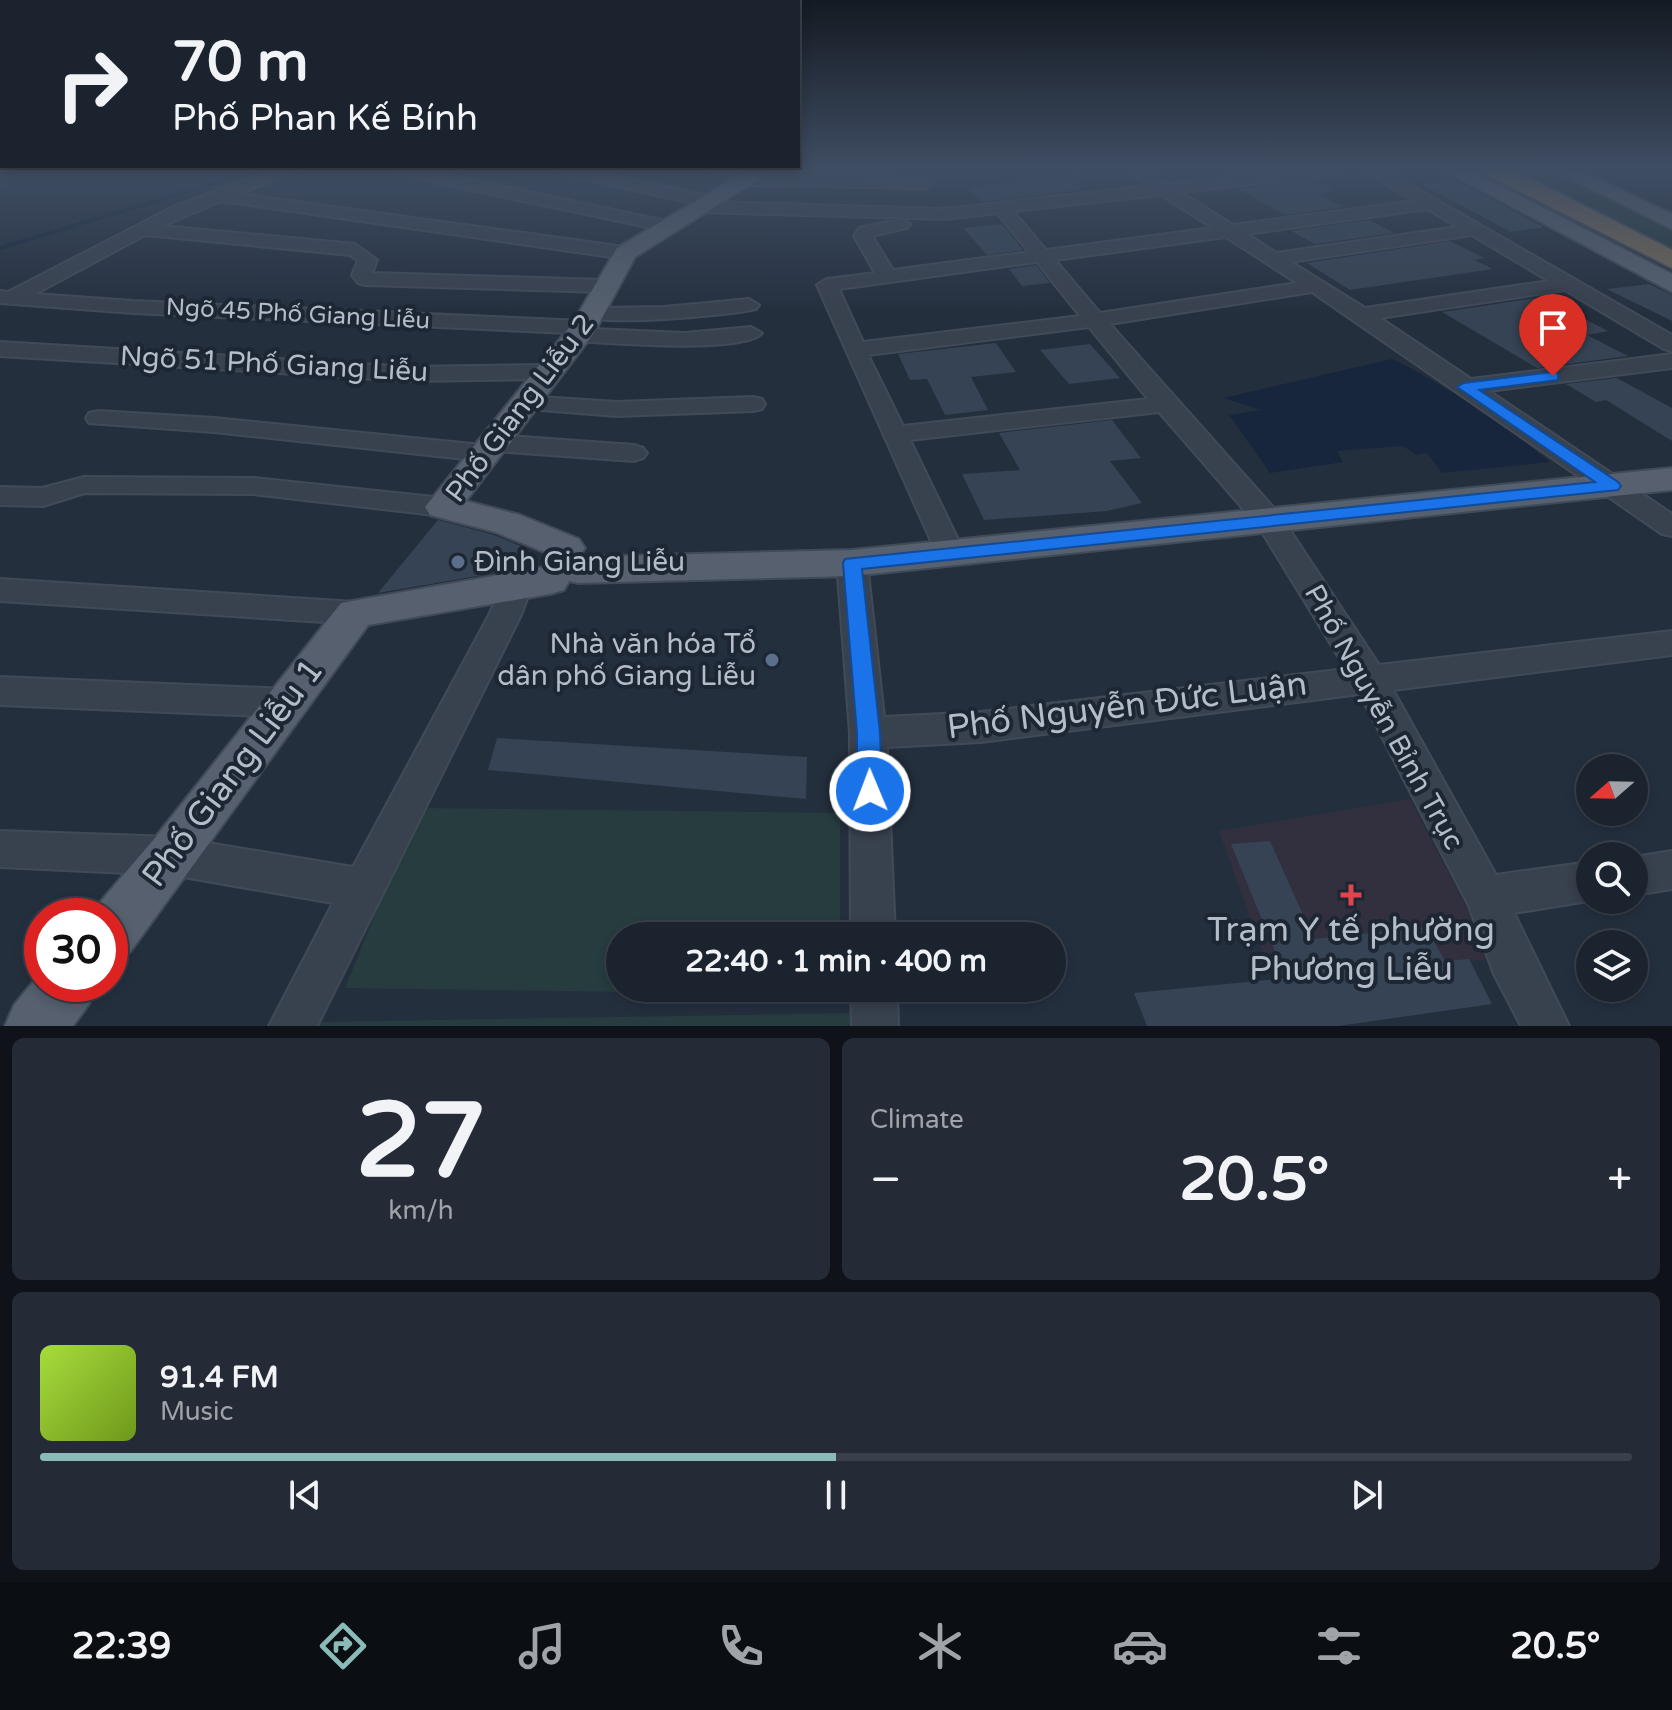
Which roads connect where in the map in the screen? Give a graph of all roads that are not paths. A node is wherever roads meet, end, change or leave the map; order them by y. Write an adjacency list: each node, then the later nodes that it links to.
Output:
1 (169, 218): 13 (street)
2 (377, 218): 16 (street)
3 (628, 218): 12 (street)
4 (680, 218): 12 (main road, Phố Giang Liễu 2)
5 (927, 218): 20 (street)
6 (1010, 218): 17 (street, Phố Nguyễn Bỉnh Trục)
7 (1209, 218): 15 (street)
8 (1331, 218): 15 (street)
9 (1453, 218): 14 (street)
10 (1546, 218): 22 (main road)
11 (1589, 218): 19 (highway)
12 (666, 226): 16 (main road, Phố Giang Liễu 2)
13 (144, 230): 23 (street); 25 (street)
14 (1473, 230): 18 (street); 21 (street)
15 (1230, 232): 17 (street); 18 (street)
16 (625, 253): 23 (main road, Phố Giang Liễu 2)
17 (1045, 258): 20 (street); 28 (street, Phố Nguyễn Bỉnh Trục)
18 (1270, 259): 24 (street)
19 (1672, 260)
20 (888, 278): 33 (street)
21 (1567, 284): 27 (street); 31 (street)
22 (1672, 284)
23 (604, 286): 29 (main road, Phố Giang Liễu 2)
24 (1315, 286): 27 (street); 28 (street)
25 (4, 300): 29 (street, Ngõ 45 Phố Giang Liễu)
26 (749, 305): 29 (street)
27 (1361, 315): 36 (street)
28 (1095, 320): 33 (street); 39 (street, Phố Nguyễn Bỉnh Trục)
29 (585, 325): 30 (street); 35 (main road, Phố Giang Liễu 2)
30 (751, 333)
31 (1672, 344)
32 (0, 349): 35 (street, Ngõ 51 Phố Giang Liễu)
33 (855, 350): 41 (street)
34 (1672, 361): 36 (street)
35 (548, 372): 37 (main road, Phố Giang Liễu 2)
36 (1464, 387): 45 (street)
37 (524, 403): 38 (street); 42 (main road, Phố Giang Liễu 2)
38 (753, 404)
39 (1165, 404): 41 (street); 48 (street, Phố Nguyễn Bỉnh Trục)
40 (98, 418): 42 (street)
41 (896, 434): 50 (street)
42 (488, 448): 43 (street); 47 (main road, Phố Giang Liễu 2)
43 (634, 453)
44 (1672, 479): 45 (main road)
45 (1612, 486): 48 (main road); 49 (street)
46 (0, 496): 47 (street)
47 (443, 507): 52 (main road, Phố Giang Liễu 2)
48 (1270, 521): 50 (main road); 56 (street, Phố Nguyễn Bỉnh Trục)
49 (1672, 527)
50 (950, 554): 51 (main road)
51 (852, 563): 52 (main road); 59 (street)
52 (553, 571): 54 (main road); 65 (street)
53 (0, 590): 54 (street)
54 (355, 613): 58 (main road, Phố Giang Liễu 1)
55 (1672, 643): 56 (street, Phố Nguyễn Đức Luận)
56 (1369, 678): 59 (street, Phố Nguyễn Đức Luận); 66 (street, Phố Nguyễn Bỉnh Trục)
57 (0, 691): 58 (street)
58 (287, 703): 61 (main road, Phố Giang Liễu 1)
59 (868, 733): 68 (street)
60 (0, 849): 61 (street)
61 (172, 856): 65 (street); 67 (main road, Phố Giang Liễu 1)
62 (1672, 870): 63 (street)
63 (1648, 874)
64 (1576, 884): 66 (street)
65 (363, 888): 72 (street)
66 (1486, 897): 74 (street, Phố Nguyễn Bỉnh Trục)
67 (128, 911)
68 (873, 922)
69 (54, 1002): 71 (main road)
70 (874, 1002): 73 (street)
71 (35, 1026)
72 (292, 1026)
73 (875, 1026)
74 (1546, 1026)

